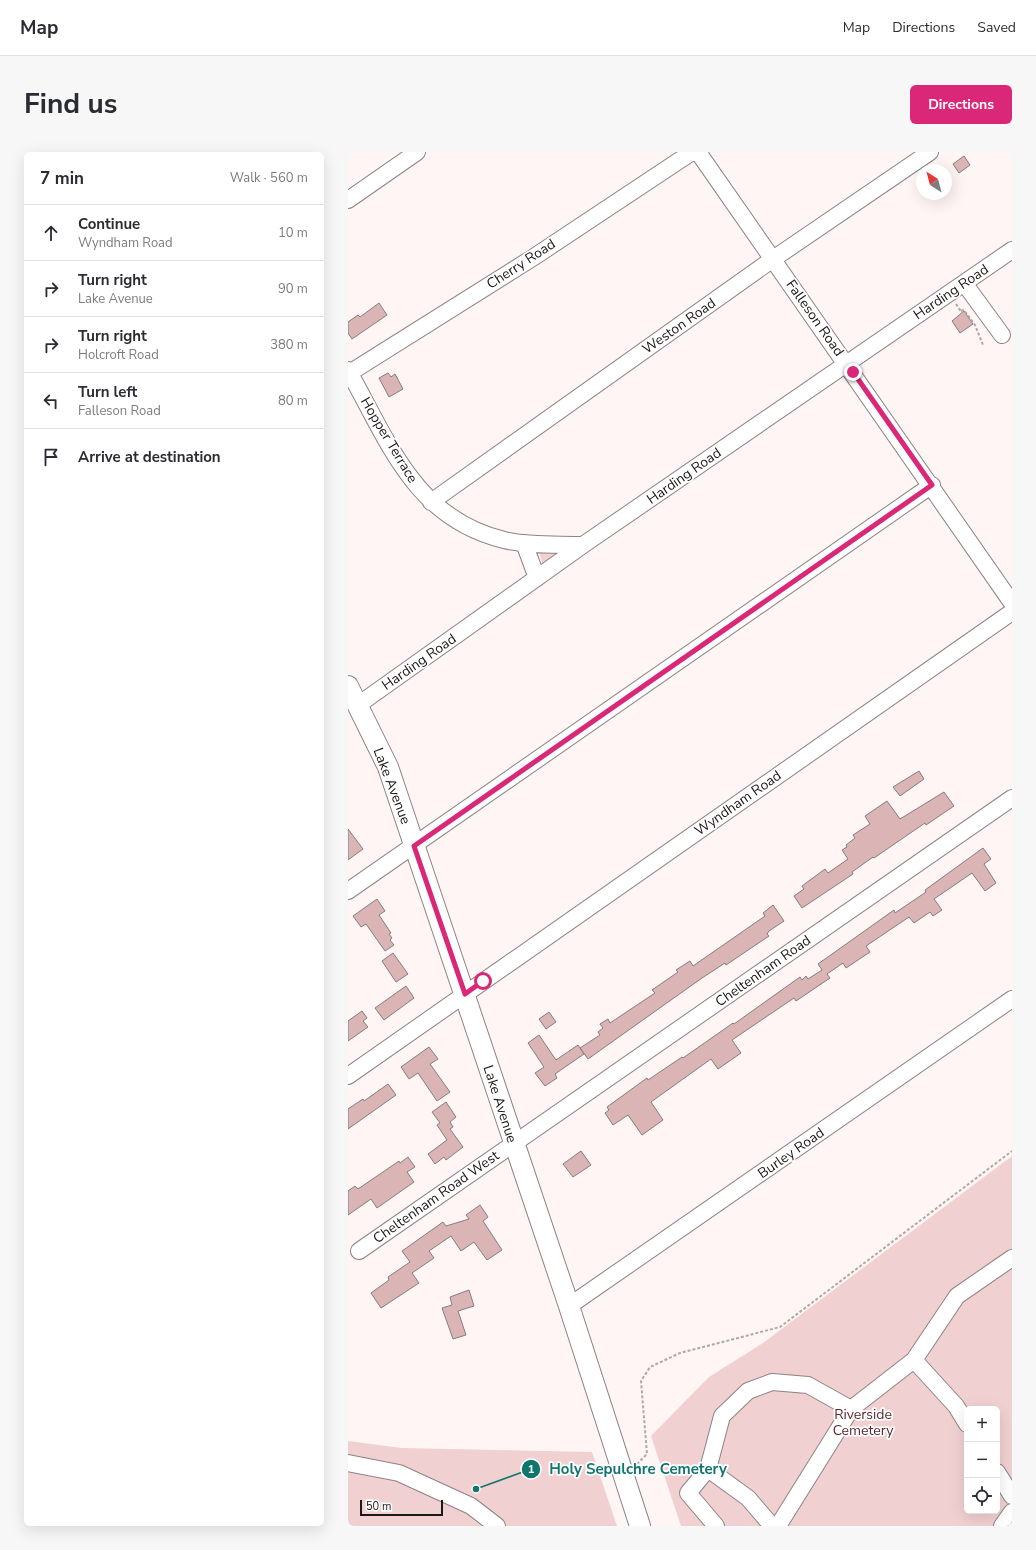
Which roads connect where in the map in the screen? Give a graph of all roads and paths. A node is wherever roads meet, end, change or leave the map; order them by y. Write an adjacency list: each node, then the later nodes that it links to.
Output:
1 (417, 152): 5 (street)
2 (692, 152): 13 (street, Cherry Road)
3 (698, 152): 7 (street, Falleson Road)
4 (930, 152): 7 (street, Weston Road)
5 (348, 200)
6 (1012, 250): 8 (street, Harding Road)
7 (773, 259): 12 (street, Falleson Road); 15 (street, Weston Road)
8 (964, 283): 10 (street); 12 (street, Harding Road)
9 (954, 301): 11 (path)
10 (1002, 335)
11 (983, 346)
12 (846, 364): 14 (street, Falleson Road); 17 (street, Harding Road)
13 (349, 372): 15 (street, Hopper Terrace)
14 (932, 485): 19 (street, Falleson Road); 23 (street)
15 (431, 502): 16 (street, Hopper Terrace)
16 (524, 543): 17 (street, Hopper Terrace); 18 (street)
17 (583, 545): 18 (street, Harding Road)
18 (537, 578): 21 (street, Harding Road)
19 (1012, 603)
20 (1012, 612): 25 (street, Wyndham Road)
21 (352, 697): 23 (main road, Lake Avenue)
22 (1012, 798): 28 (street, Cheltenham Road)
23 (414, 846): 24 (street); 25 (main road, Lake Avenue)
24 (348, 891)
25 (465, 994): 27 (street, Wyndham Road); 28 (main road, Lake Avenue)
26 (1012, 999): 32 (street, Burley Road)
27 (348, 1076)
28 (514, 1144): 30 (street, Cheltenham Road West); 32 (main road, Lake Avenue)
29 (1012, 1151): 37 (path)
30 (359, 1251)
31 (1008, 1264): 33 (street)
32 (569, 1306): 43 (main road, Lake Avenue)
33 (914, 1360): 34 (street); 35 (street)
34 (851, 1409): 38 (street); 46 (street)
35 (964, 1419)
36 (348, 1463): 42 (street)
37 (637, 1464)
38 (708, 1469): 44 (street); 45 (street)
39 (1000, 1477): 40 (street)
40 (1012, 1496)
41 (1012, 1512): 47 (street)
42 (497, 1526)
43 (640, 1526)
44 (716, 1526)
45 (772, 1526)
46 (778, 1526)
47 (1002, 1526)

